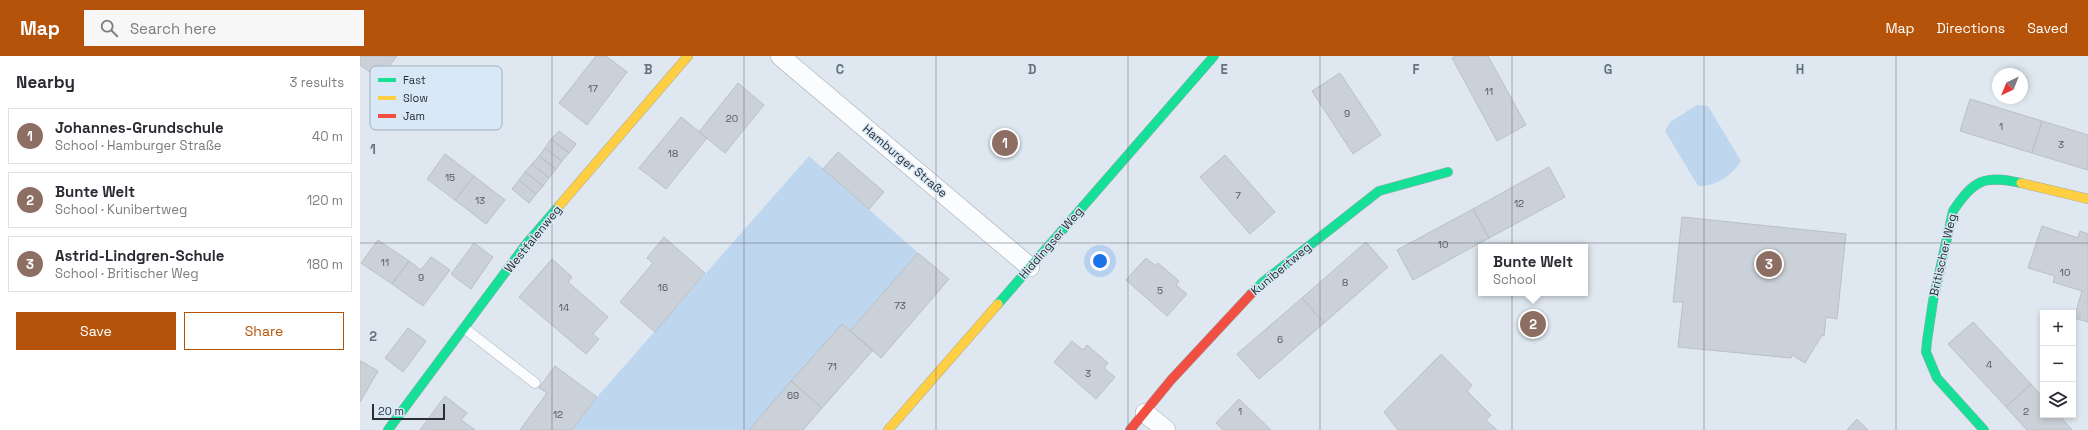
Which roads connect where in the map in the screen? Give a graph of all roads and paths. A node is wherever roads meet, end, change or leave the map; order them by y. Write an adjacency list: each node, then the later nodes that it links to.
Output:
1 (688, 56): 7 (street, Westfalenweg)
2 (780, 56): 6 (street, Hamburger Straße)
3 (1214, 56): 6 (street, Hiddingser Weg)
4 (1448, 172): 9 (street, Kunibertweg)
5 (2088, 199): 14 (street, Britischer Weg)
6 (1030, 267): 11 (street, Hiddingser Weg)
7 (464, 328): 8 (lane); 10 (street, Westfalenweg)
8 (535, 383)
9 (1145, 413): 12 (street, Kunibertweg); 13 (street)
10 (388, 430)
11 (888, 430)
12 (1130, 430)
13 (1166, 430)
14 (1984, 430)

